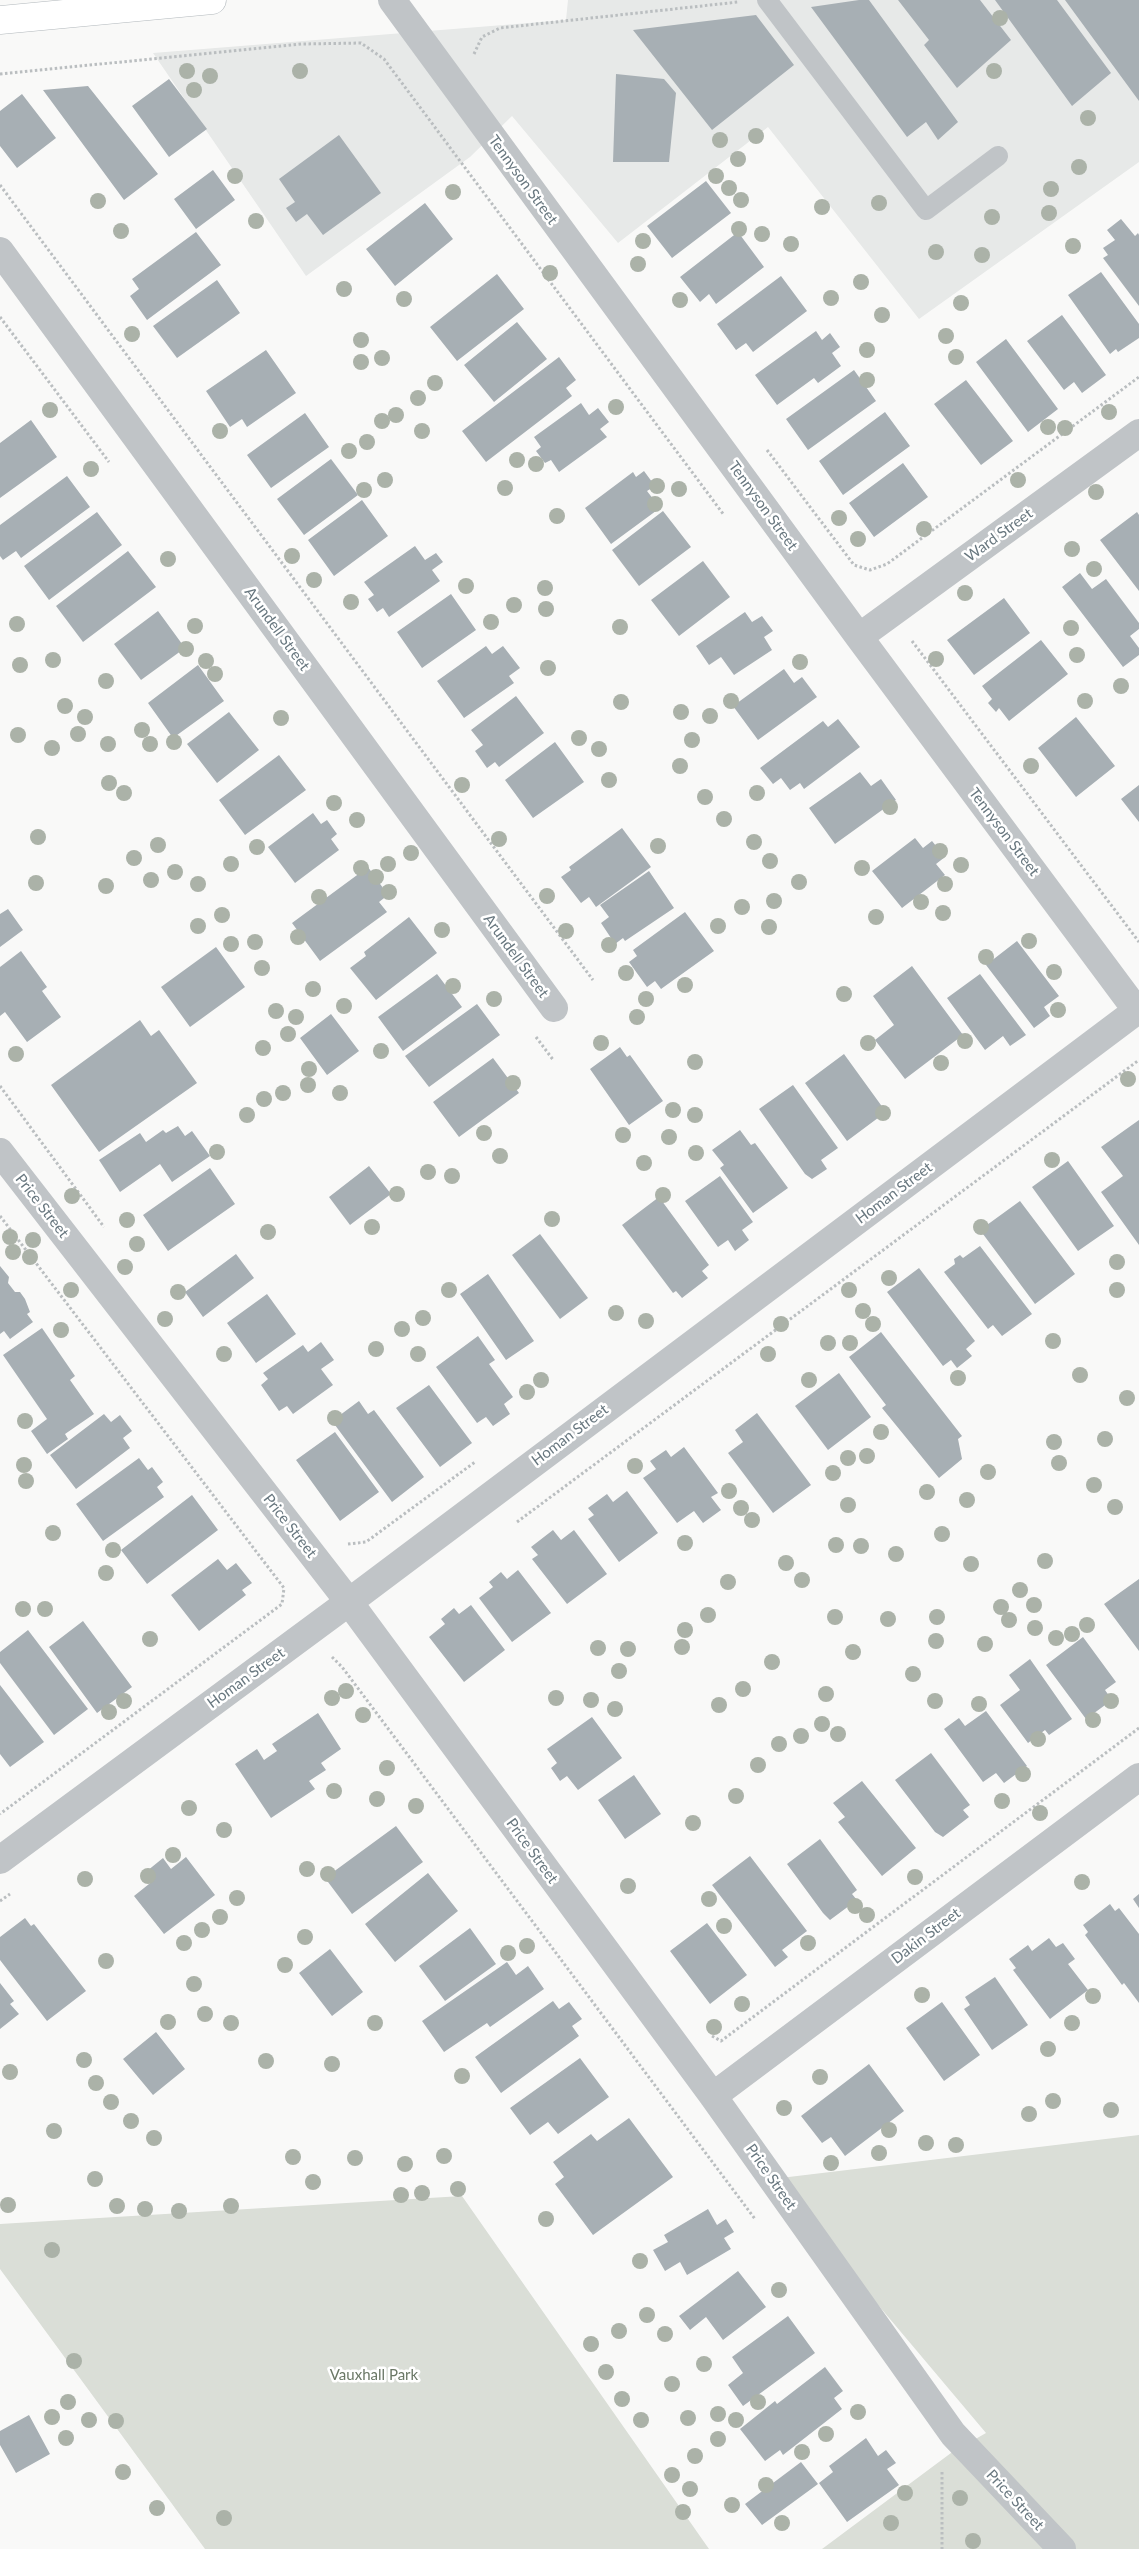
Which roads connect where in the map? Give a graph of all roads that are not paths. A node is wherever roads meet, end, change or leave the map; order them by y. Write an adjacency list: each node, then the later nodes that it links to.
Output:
1 (212, 0): 4 (main road)
2 (392, 0): 9 (street, Tennyson Street)
3 (767, 0): 6 (lane)
4 (59, 7): 5 (main road)
5 (0, 20)
6 (998, 156)
7 (0, 251): 10 (street, Arundell Street)
8 (1139, 432): 9 (street, Ward Street)
9 (859, 638): 11 (street, Tennyson Street)
10 (554, 1008)
11 (1138, 1010): 13 (street, Homan Street)
12 (0, 1152): 13 (street, Price Street)
13 (349, 1602): 15 (street, Homan Street); 16 (street, Price Street)
14 (1139, 1777): 16 (street, Dakin Street)
15 (0, 1860)
16 (713, 2096): 17 (street, Price Street)
17 (1062, 2549)

